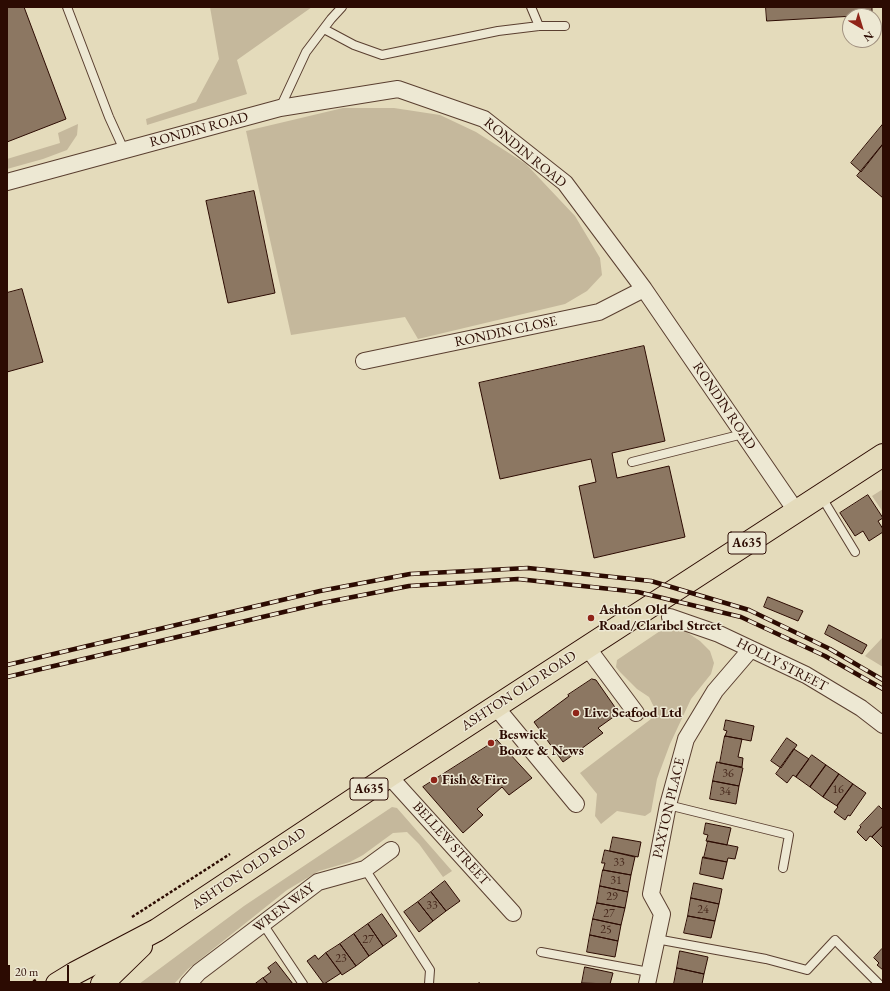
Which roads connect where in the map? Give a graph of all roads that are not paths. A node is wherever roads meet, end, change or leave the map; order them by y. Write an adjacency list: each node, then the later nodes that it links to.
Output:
1 (67, 7): 8 (lane)
2 (342, 7): 6 (lane)
3 (531, 7): 4 (lane)
4 (539, 26): 5 (lane); 6 (lane)
5 (565, 26)
6 (324, 28): 7 (lane)
7 (280, 108): 8 (street, RONDIN ROAD); 10 (street, RONDIN ROAD)
8 (124, 150): 9 (street, RONDIN ROAD)
9 (7, 182)
10 (644, 289): 11 (street, RONDIN CLOSE); 12 (street, RONDIN ROAD)
11 (364, 362)
12 (743, 434): 14 (lane); 16 (street, RONDIN ROAD)
13 (883, 455): 15 (highway, ASHTON OLD ROAD / A635)
14 (632, 462)
15 (820, 495): 16 (highway, ASHTON OLD ROAD / A635); 17 (lane)
16 (796, 511): 19 (highway, ASHTON OLD ROAD / A635)
17 (856, 552)
18 (670, 617): 20 (street, HOLLY STREET)
19 (587, 647): 21 (highway, ASHTON OLD ROAD / A635); 22 (street)
20 (751, 649): 23 (street, HOLLY STREET); 26 (street, PAXTON PLACE)
21 (495, 706): 24 (highway, ASHTON OLD ROAD / A635); 25 (street)
22 (636, 713)
23 (883, 725)
24 (389, 776): 30 (street, BELLEW STREET); 32 (highway, ASHTON OLD ROAD / A635)
25 (576, 804)
26 (668, 805): 28 (lane); 33 (street, PAXTON PLACE)
27 (391, 850): 29 (street, WREN WAY)
28 (783, 868)
29 (365, 869): 31 (street, WREN WAY); 40 (lane)
30 (513, 913)
31 (263, 924): 38 (street, WREN WAY); 39 (lane)
32 (157, 930): 36 (highway, ASHTON OLD ROAD / A635); 37 (highway, ASHTON OLD ROAD / A635)
33 (656, 939): 35 (street, PAXTON PLACE); 41 (lane)
34 (541, 952): 35 (lane)
35 (648, 978)
36 (57, 984)
37 (102, 984)
38 (188, 984)
39 (303, 984)
40 (429, 984)
41 (880, 984)

